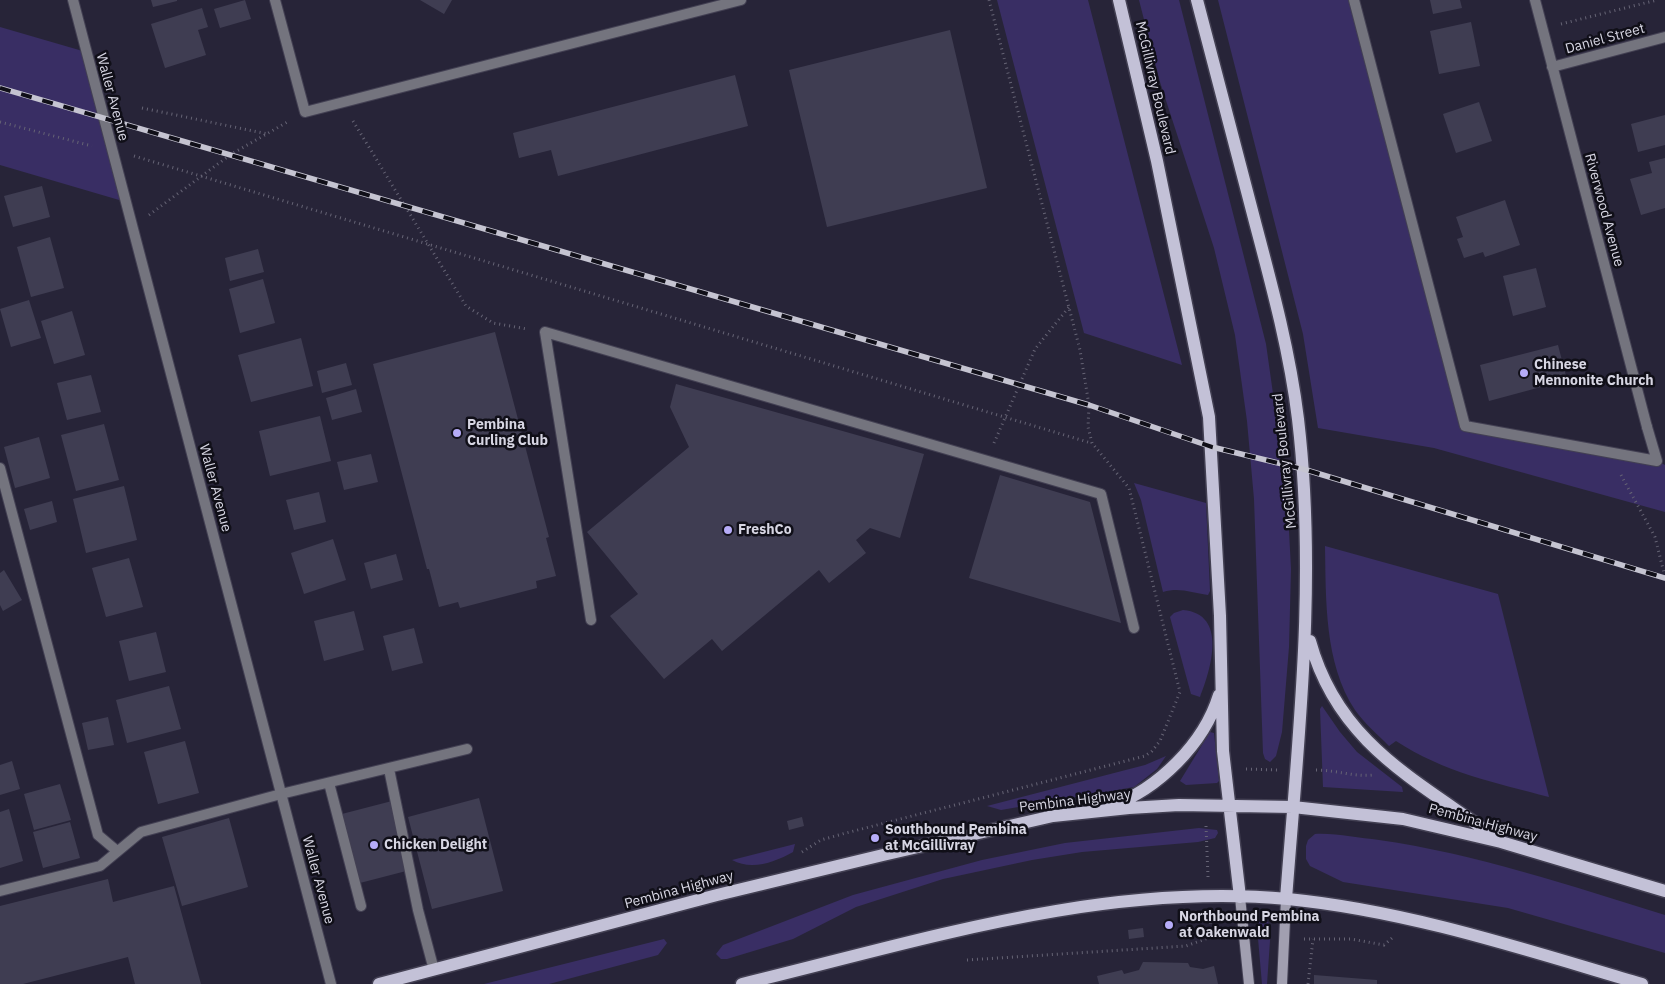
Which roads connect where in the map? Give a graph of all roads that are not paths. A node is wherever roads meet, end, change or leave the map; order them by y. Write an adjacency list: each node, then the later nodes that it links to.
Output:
1 (73, 0): 19 (street, Waller Avenue)
2 (276, 0): 3 (street)
3 (741, 0)
4 (1119, 0): 15 (main road, McGillivray Boulevard)
5 (1197, 0): 14 (main road, McGillivray Boulevard)
6 (1354, 0): 10 (street)
7 (1535, 0): 9 (street, Riverwood Avenue)
8 (1665, 38): 9 (street, Daniel Street)
9 (1552, 67): 10 (street, Riverwood Avenue)
10 (1661, 463)
11 (0, 468): 24 (street)
12 (591, 620): 13 (street)
13 (1134, 628)
14 (1306, 629): 21 (main road, McGillivray Boulevard); 23 (main road)
15 (1221, 683): 20 (main road, McGillivray Boulevard); 22 (main road)
16 (467, 749): 17 (street)
17 (389, 769): 18 (street); 30 (street)
18 (329, 782): 19 (street); 29 (street)
19 (281, 794): 24 (street); 31 (street, Waller Avenue)
20 (1229, 805): 21 (main road, Pembina Highway); 22 (main road, Pembina Highway); 27 (main road, McGillivray Boulevard)
21 (1293, 807): 23 (main road, Pembina Highway); 28 (main road, McGillivray Boulevard)
22 (1095, 811): 30 (main road, Pembina Highway)
23 (1501, 842): 26 (main road, Pembina Highway)
24 (117, 851): 25 (street)
25 (0, 891)
26 (1665, 892)
27 (1240, 897): 28 (main road); 33 (main road); 34 (street)
28 (1286, 899): 35 (street); 36 (main road)
29 (361, 906)
30 (434, 970): 32 (main road, Pembina Highway)
31 (331, 984)
32 (379, 984)
33 (742, 984)
34 (1249, 984)
35 (1282, 984)
36 (1642, 984)

